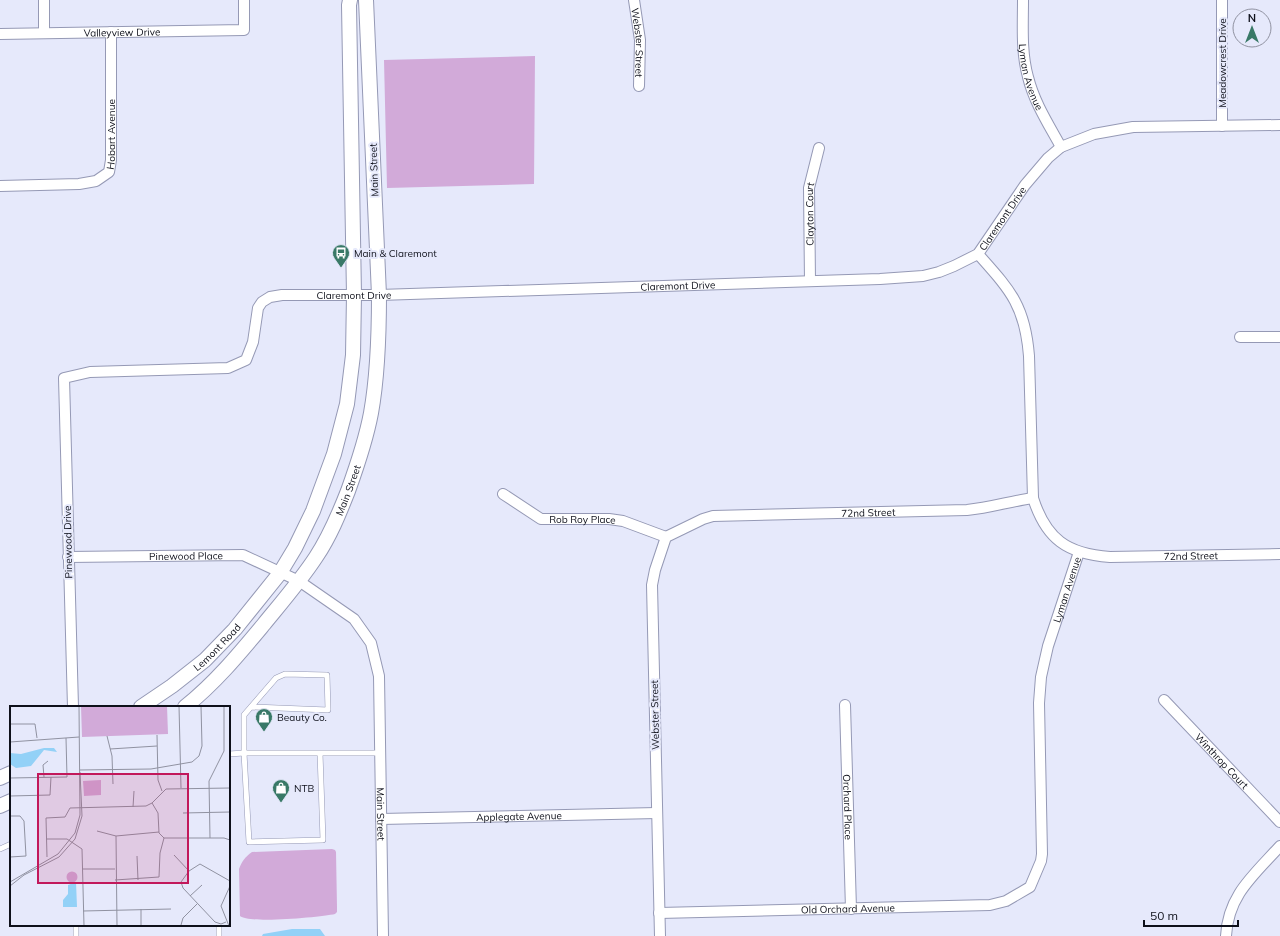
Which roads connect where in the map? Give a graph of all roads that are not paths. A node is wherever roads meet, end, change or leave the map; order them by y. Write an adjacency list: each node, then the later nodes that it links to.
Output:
1 (44, 0): 9 (street)
2 (244, 0): 8 (street, Valleyview Drive)
3 (350, 0): 19 (main road)
4 (366, 0): 20 (main road, Main Street)
5 (634, 0): 11 (street, Webster Street)
6 (1023, 0): 14 (street, Lyman Avenue)
7 (1222, 0): 13 (street, Meadowcrest Drive)
8 (111, 32): 9 (street, Valleyview Drive); 16 (street, Hobart Avenue)
9 (44, 33): 10 (street, Valleyview Drive)
10 (0, 34)
11 (639, 86)
12 (1280, 125): 13 (street, Claremont Drive)
13 (1222, 126): 14 (street, Claremont Drive)
14 (1061, 147): 17 (street, Claremont Drive)
15 (820, 148): 18 (street, Clayton Court)
16 (0, 186)
17 (978, 254): 18 (street, Claremont Drive); 25 (street, Lyman Avenue)
18 (810, 282): 20 (street, Claremont Drive)
19 (354, 295): 20 (street, Claremont Drive); 23 (street, Claremont Drive); 30 (main road)
20 (379, 295): 31 (main road, Main Street)
21 (1240, 337): 22 (street)
22 (1280, 337)
23 (64, 378): 29 (street, Pinewood Drive)
24 (503, 494): 26 (street, Rob Roy Place)
25 (1033, 498): 26 (street, 72nd Street); 27 (street, Lyman Avenue)
26 (666, 537): 46 (street, Webster Street)
27 (1079, 552): 28 (street, 72nd Street); 52 (street, Lyman Avenue)
28 (1280, 554)
29 (68, 557): 30 (street, Pinewood Place); 34 (street, Pinewood Drive)
30 (280, 573): 31 (street, Pinewood Place); 35 (main road, Lemont Road)
31 (299, 581): 36 (main road, Lemont Road); 40 (street, Main Street)
32 (1164, 700): 48 (street, Winthrop Court)
33 (845, 705): 53 (street, Orchard Place)
34 (72, 706)
35 (143, 706)
36 (187, 706)
37 (251, 707): 37 (lane); 38 (lane)
38 (244, 753): 39 (lane); 39 (lane); 41 (lane)
39 (320, 753): 40 (lane)
40 (380, 753): 47 (street, Main Street)
41 (230, 754)
42 (10, 773): 43 (main road)
43 (0, 778)
44 (10, 801): 45 (main road)
45 (0, 806)
46 (657, 813): 47 (street, Applegate Avenue); 54 (street, Webster Street)
47 (381, 818): 55 (street, Main Street)
48 (1280, 822)
49 (10, 844): 51 (lane)
50 (1280, 846): 57 (street)
51 (0, 849)
52 (1031, 884): 53 (street, Old Orchard Avenue)
53 (852, 909): 54 (street, Old Orchard Avenue)
54 (659, 913): 56 (street, Webster Street)
55 (383, 936)
56 (660, 936)
57 (1226, 936)

